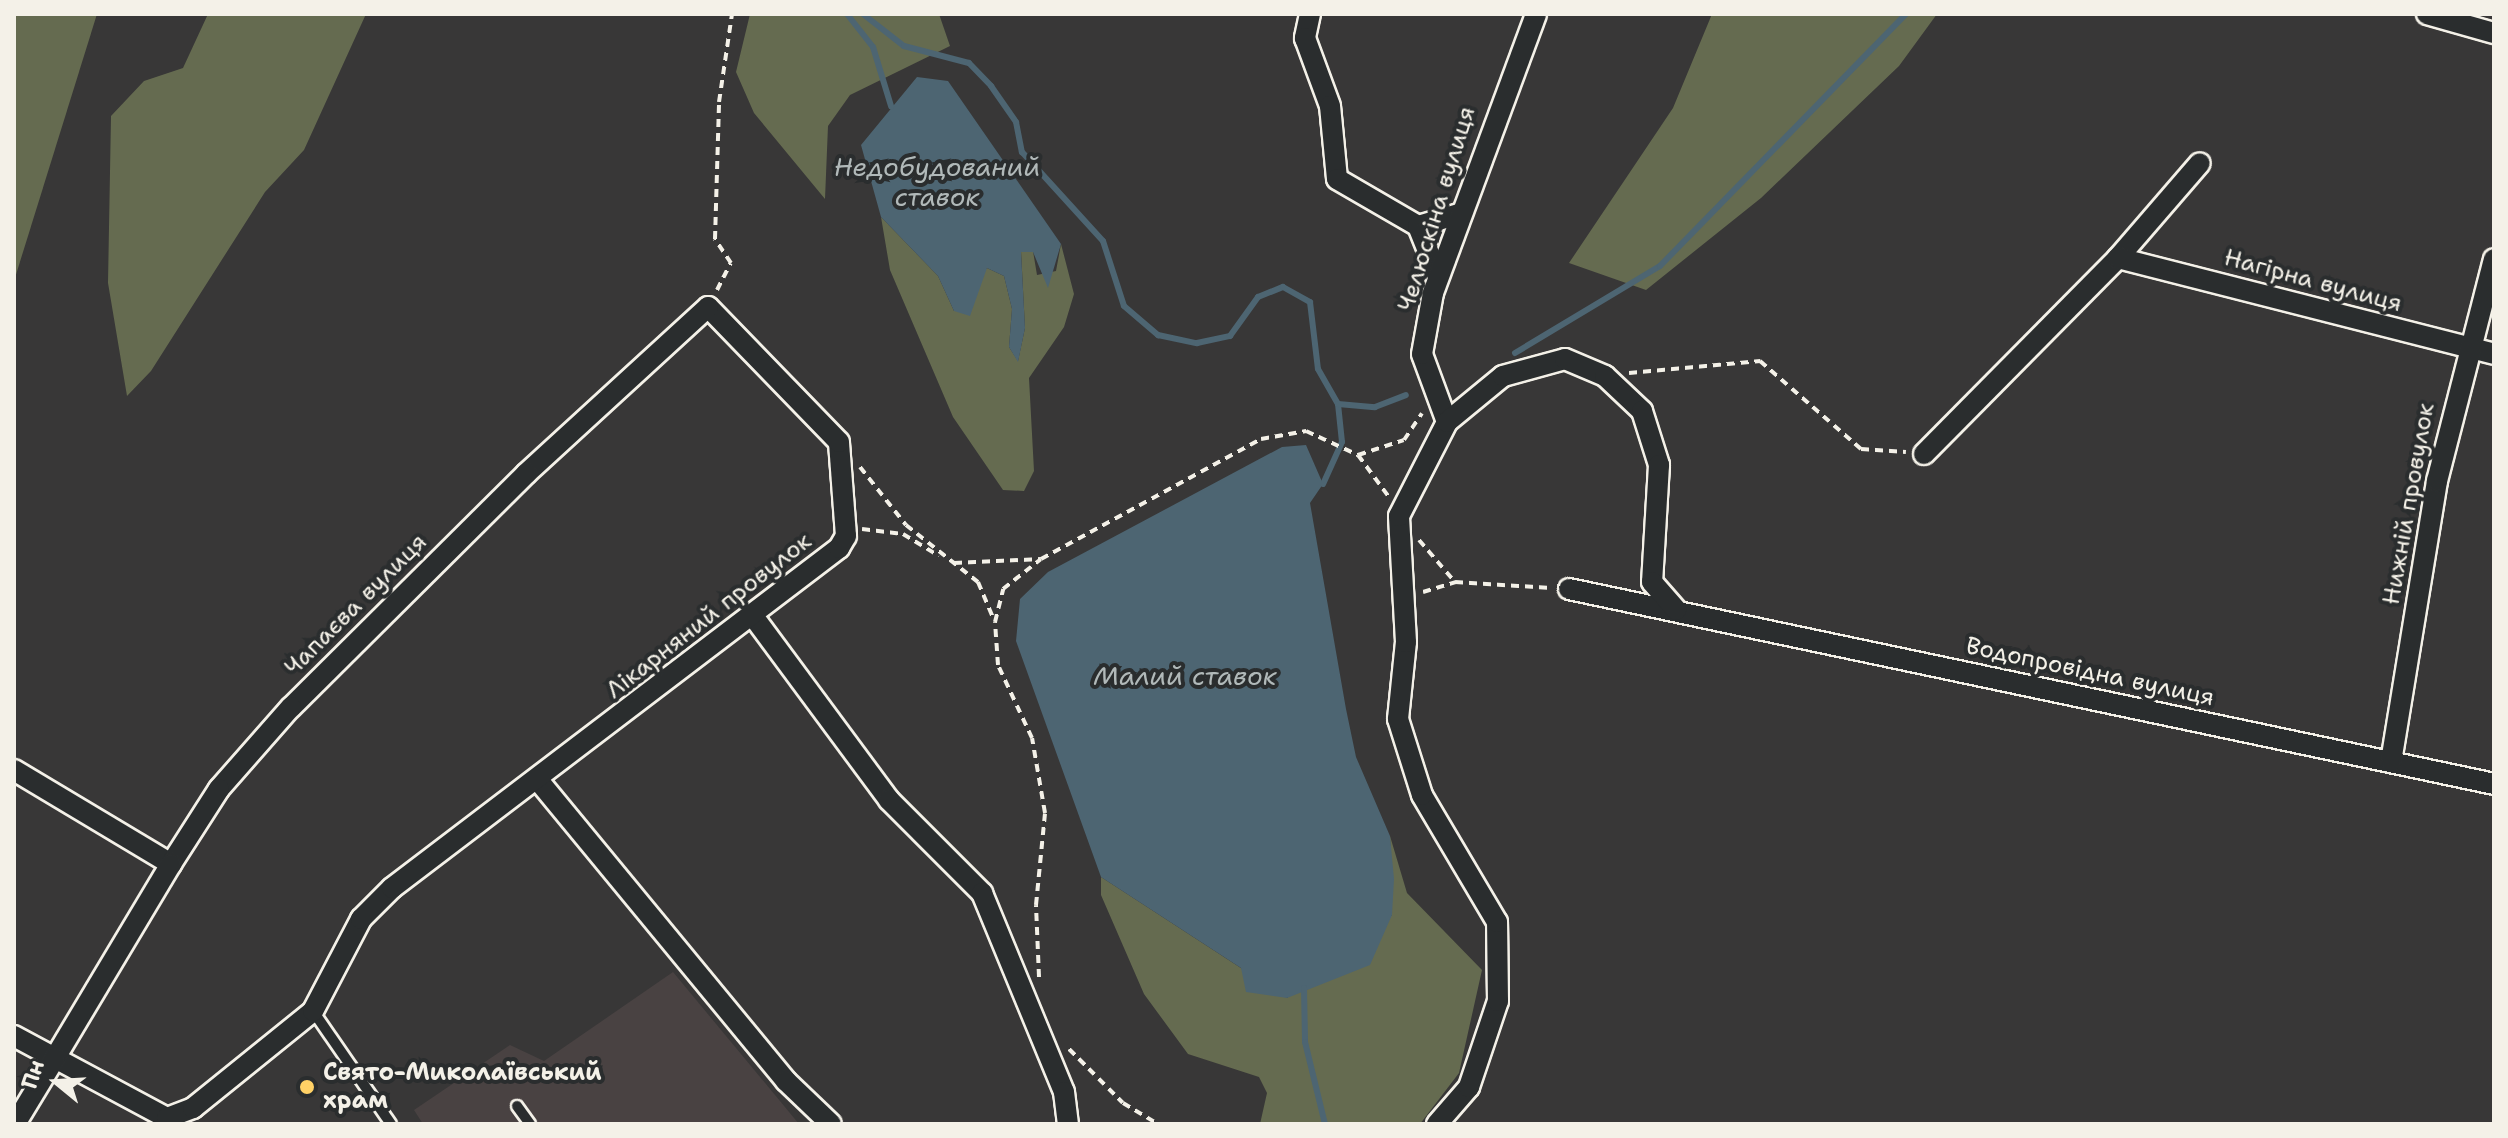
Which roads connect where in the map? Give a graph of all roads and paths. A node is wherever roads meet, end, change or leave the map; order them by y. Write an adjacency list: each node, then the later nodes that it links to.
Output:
1 (732, 14): 12 (path)
2 (1310, 14): 8 (street)
3 (1536, 14): 7 (street, Челюскіна вулиця)
4 (2427, 14): 5 (street)
5 (2494, 33)
6 (2200, 163): 9 (street)
7 (1459, 214): 8 (street); 11 (street, Челюскіна вулиця)
8 (1418, 226): 11 (street)
9 (2118, 258): 13 (street, Нагірна вулиця); 19 (street)
10 (2494, 259): 13 (street, Нижній провулок)
11 (1438, 276): 16 (street, Челюскіна вулиця)
12 (708, 307): 18 (street); 35 (street, Чапаєва вулиця)
13 (2466, 348): 14 (street, Нагірна вулиця); 31 (street, Нижній провулок)
14 (2494, 354)
15 (1605, 376): 17 (street); 19 (path); 28 (street)
16 (1436, 392): 17 (street, Челюскіна вулиця); 20 (path)
17 (1447, 422): 21 (street)
18 (839, 442): 22 (street, Лікарняний провулок); 24 (path)
19 (1924, 454)
20 (1358, 455): 21 (path); 23 (path)
21 (1399, 516): 25 (path); 27 (street)
22 (846, 536): 24 (path); 29 (street, Лікарняний провулок)
23 (1041, 559): 24 (path); 30 (path)
24 (950, 562): 30 (path)
25 (1455, 582): 26 (path); 27 (path)
26 (1569, 589): 28 (street, Водопровідна вулиця)
27 (1404, 598): 48 (street)
28 (1676, 610): 31 (street, Водопровідна вулиця)
29 (753, 616): 33 (street, Лікарняний провулок); 46 (street)
30 (995, 622): 36 (path)
31 (2391, 762): 34 (street, Водопровідна вулиця)
32 (14, 770): 35 (street)
33 (538, 780): 37 (street, Лікарняний провулок); 45 (street)
34 (2494, 784)
35 (171, 864): 40 (street, Чапаєва вулиця)
36 (1041, 992)
37 (313, 1011): 40 (street, Лікарняний провулок); 43 (lane)
38 (14, 1036): 40 (street)
39 (1063, 1042): 47 (path)
40 (55, 1058): 42 (street, Чапаєва вулиця)
41 (517, 1106): 44 (lane)
42 (15, 1124)
43 (391, 1124)
44 (530, 1124)
45 (831, 1124)
46 (1068, 1124)
47 (1158, 1124)
48 (1437, 1124)

